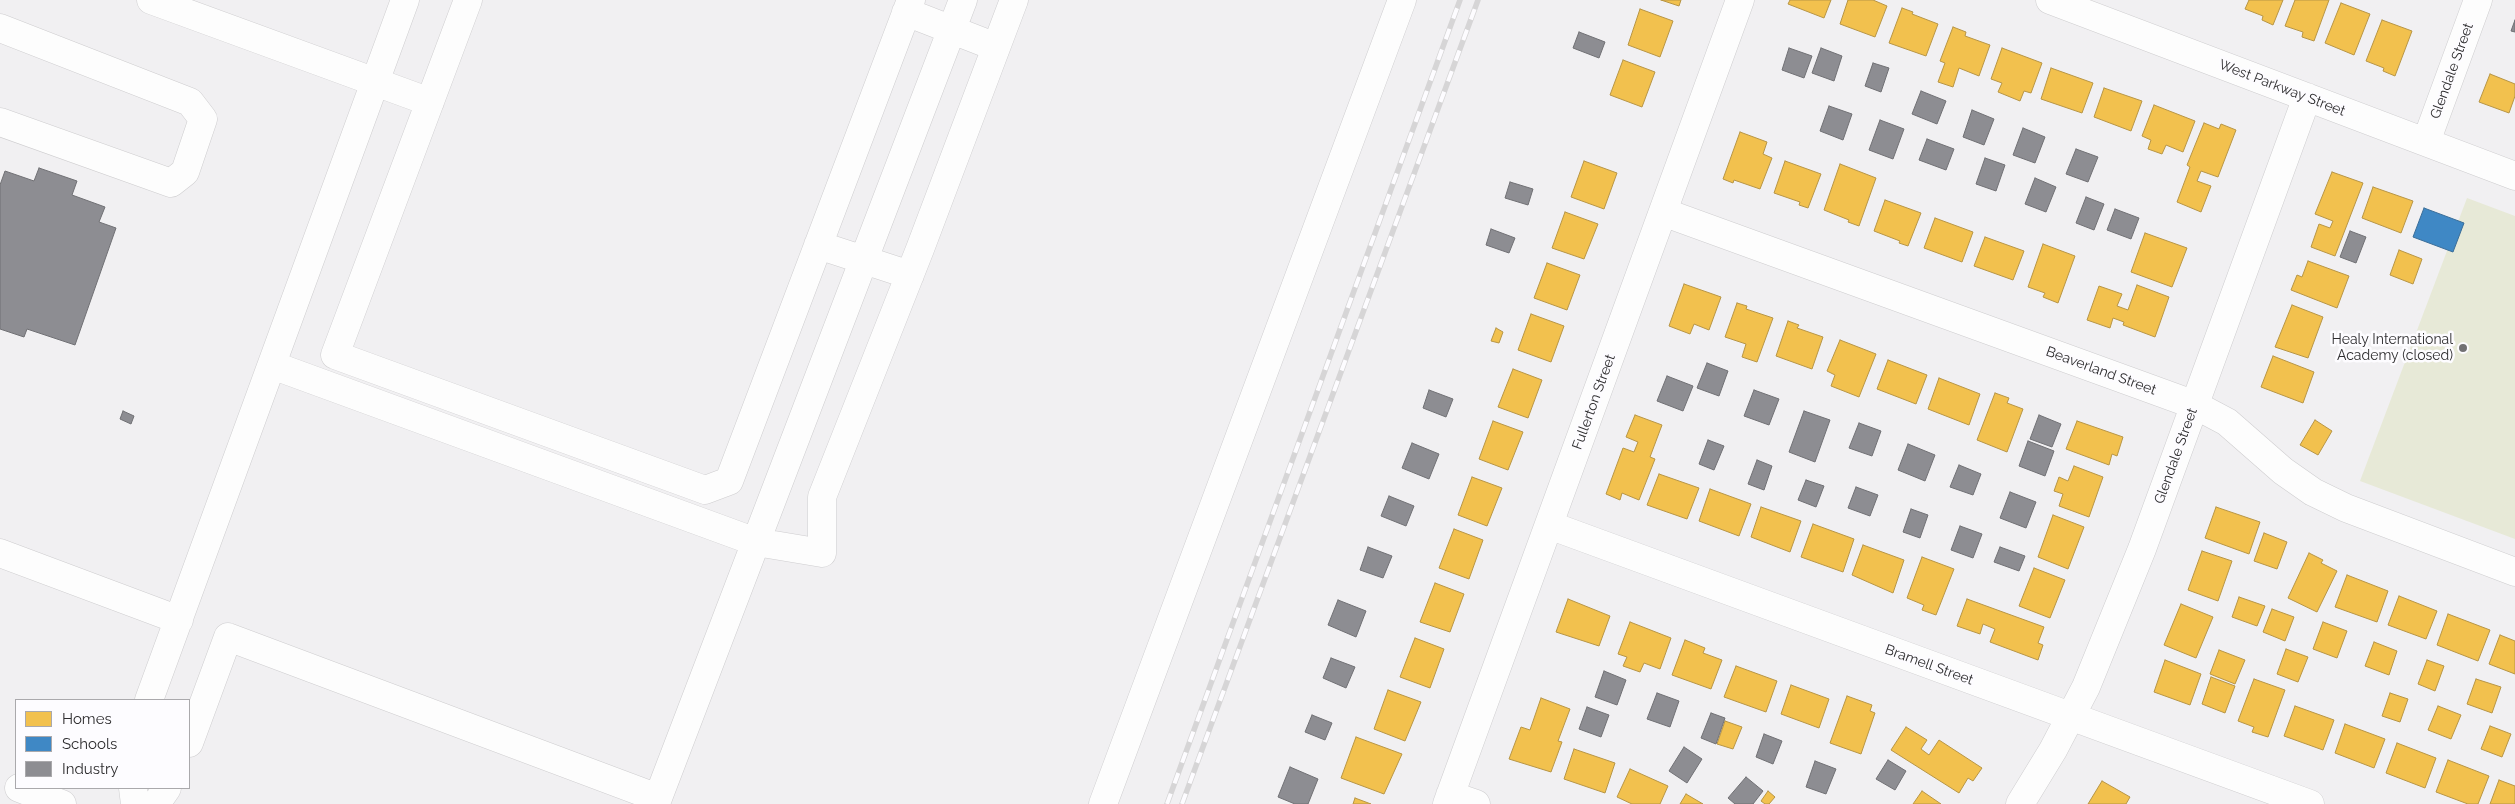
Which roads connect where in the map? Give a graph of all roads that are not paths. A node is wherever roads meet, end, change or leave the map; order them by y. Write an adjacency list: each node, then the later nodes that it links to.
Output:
1 (151, 0): 14 (street)
2 (405, 0): 14 (street)
3 (468, 0): 16 (street)
4 (963, 0): 12 (street)
5 (1014, 0): 13 (street)
6 (1402, 0): 43 (street)
7 (1740, 0): 20 (street, Fullerton Street)
8 (2050, 0): 15 (street, West Parkway Street)
9 (2478, 0): 18 (street, Glendale Street)
10 (908, 6): 12 (street); 21 (street)
11 (0, 28): 17 (street)
12 (952, 29): 13 (street); 22 (street)
13 (996, 47): 23 (street)
14 (375, 82): 16 (street); 24 (street)
15 (2307, 98): 18 (street, West Parkway Street); 25 (street, Glendale Street)
16 (430, 102): 21 (street)
17 (0, 122)
18 (2426, 142): 19 (street, West Parkway Street)
19 (2515, 176)
20 (1663, 212): 25 (street, Beaverland Street); 26 (street, Fullerton Street)
21 (818, 245): 22 (street)
22 (865, 259): 23 (street); 27 (street)
23 (910, 275): 27 (street)
24 (272, 365): 27 (street); 30 (street)
25 (2194, 405): 29 (street, Beaverland Street); 32 (street, Glendale Street)
26 (1549, 525): 32 (street, Bramell Street); 39 (street, Fullerton Street)
27 (756, 542): 33 (street)
28 (0, 553): 30 (street)
29 (2515, 572)
30 (179, 620): 31 (street)
31 (149, 699)
32 (2070, 717): 45 (street, Glendale Street); 46 (street, Bramell Street)
33 (190, 740)
34 (0, 781): 35 (street)
35 (15, 786)
36 (22, 789): 40 (street)
37 (133, 789): 41 (street)
38 (166, 789): 42 (street)
39 (1449, 799): 44 (street)
40 (62, 804)
41 (135, 804)
42 (156, 804)
43 (1103, 804)
44 (1476, 804)
45 (2020, 804)
46 (2310, 804)

